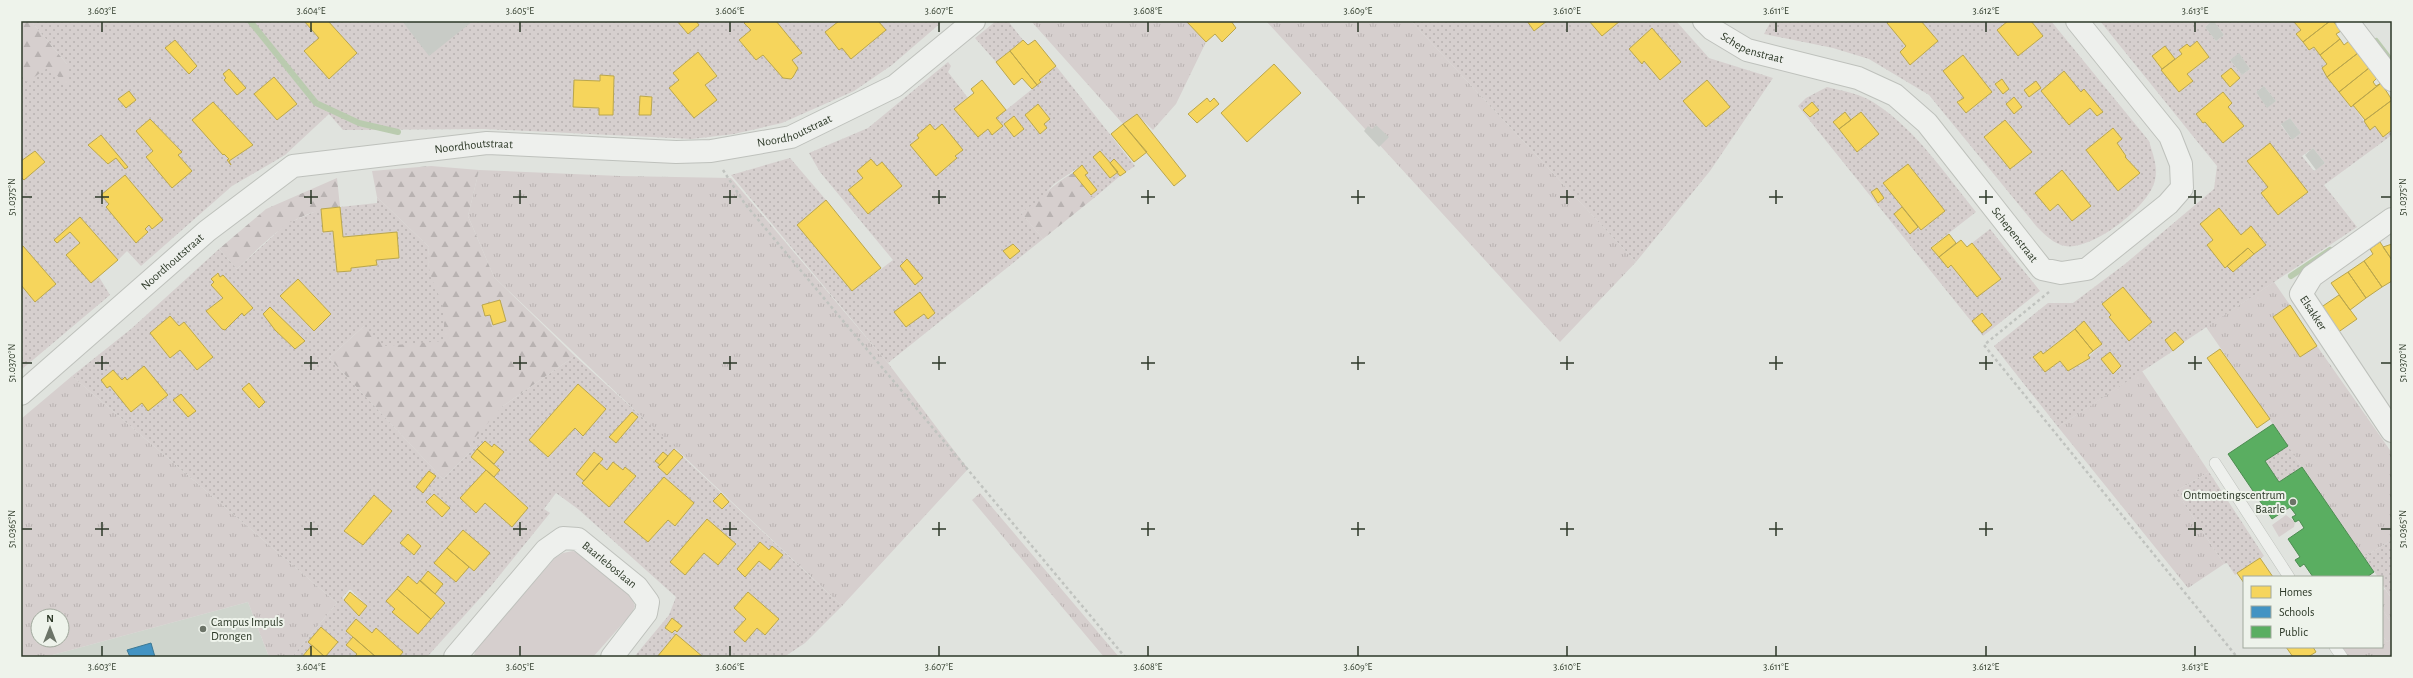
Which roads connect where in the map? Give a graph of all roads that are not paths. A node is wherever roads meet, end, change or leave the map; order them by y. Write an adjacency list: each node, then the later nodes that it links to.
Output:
1 (974, 21): 7 (street, Noordhoutstraat)
2 (1704, 21): 3 (street, Schepenstraat)
3 (2077, 21)
4 (2346, 21): 5 (street)
5 (2392, 80)
6 (2392, 220): 8 (street, Elsakker)
7 (21, 394)
8 (2392, 431)
9 (2215, 463): 10 (lane)
10 (2288, 576)
11 (2336, 648): 14 (lane)
12 (455, 657): 13 (street, Baarleboslaan)
13 (612, 657)
14 (2342, 657)

